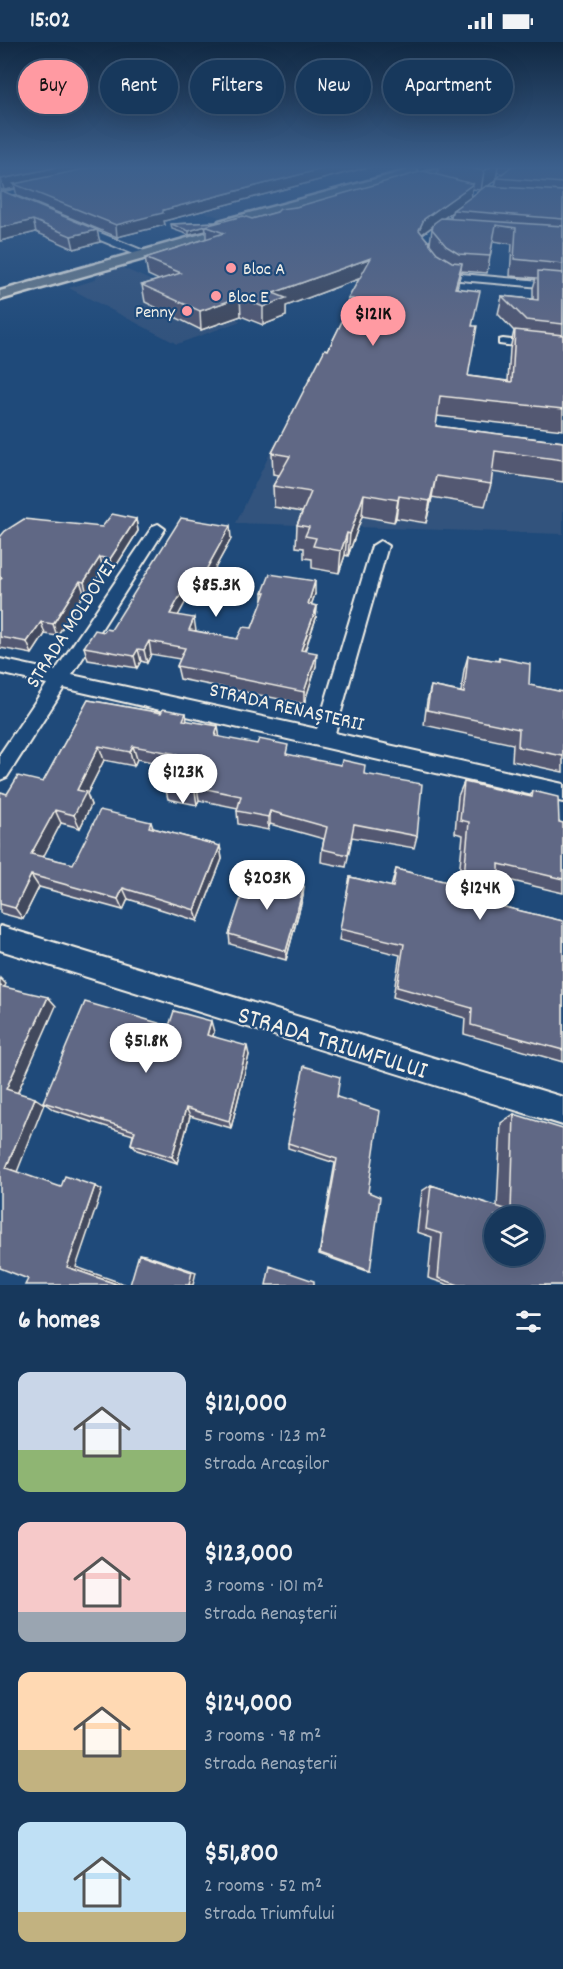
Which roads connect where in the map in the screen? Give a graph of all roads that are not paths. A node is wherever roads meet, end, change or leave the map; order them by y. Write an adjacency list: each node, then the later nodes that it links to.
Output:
1 (71, 224): 7 (street)
2 (234, 224): 7 (main road)
3 (244, 224): 7 (main road)
4 (444, 224): 5 (street)
5 (437, 229): 6 (street); 8 (street)
6 (448, 230)
7 (139, 252): 9 (main road); 10 (main road)
8 (563, 286)
9 (0, 287)
10 (0, 296)
11 (503, 342): 12 (street)
12 (563, 349)
13 (158, 529): 16 (street, STRADA MOLDOVEI)
14 (380, 546): 17 (street)
15 (0, 666): 16 (street, STRADA RENAȘTERII)
16 (60, 680): 17 (street, STRADA RENAȘTERII); 18 (street, STRADA MOLDOVEI)
17 (324, 739): 19 (street, STRADA RENAȘTERII)
18 (0, 771)
19 (563, 793)
20 (0, 938): 21 (street, STRADA TRIUMFULUI)
21 (563, 1111)

